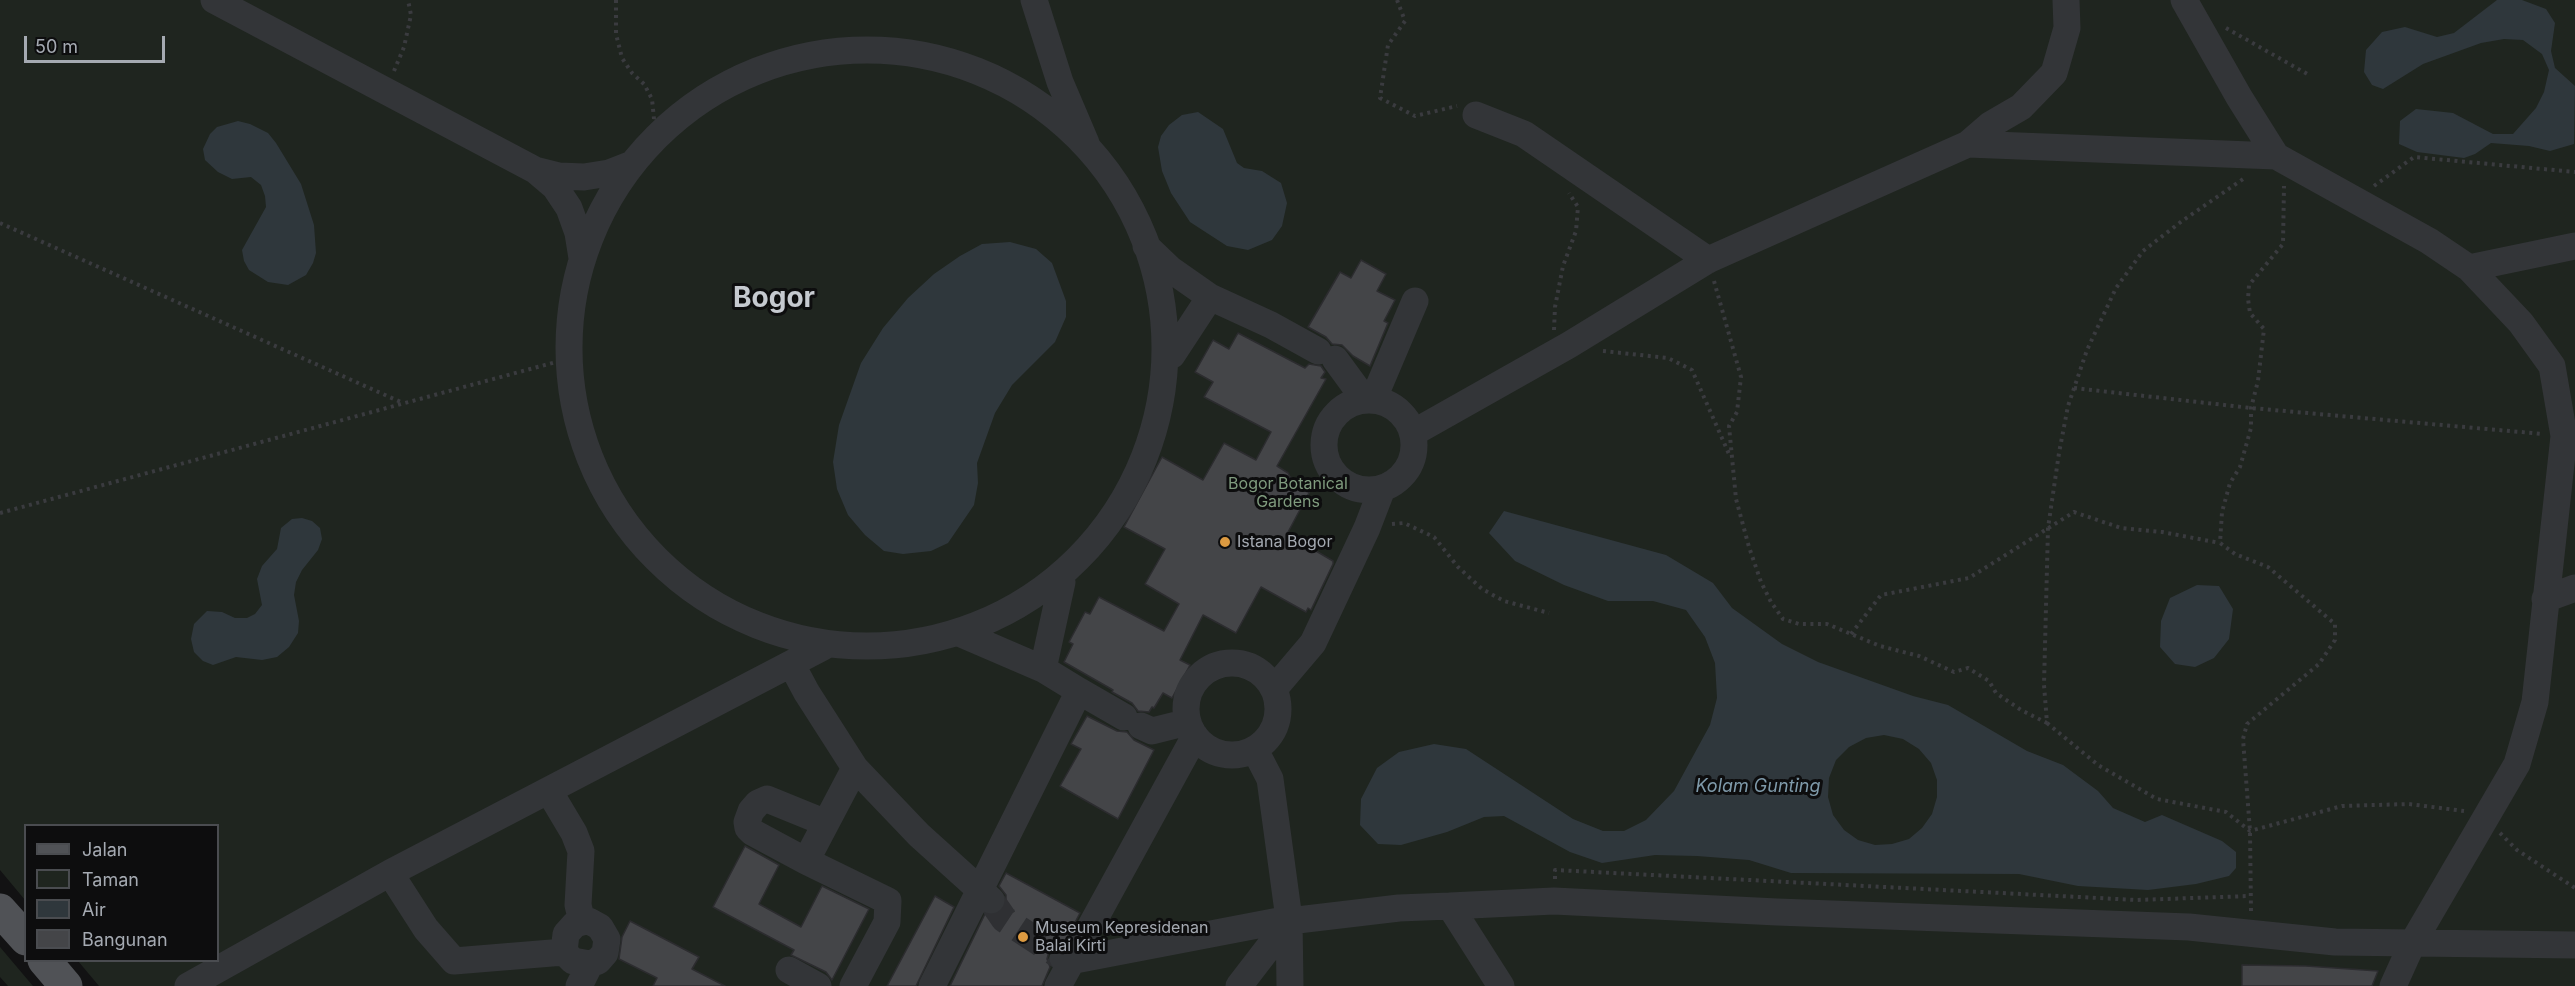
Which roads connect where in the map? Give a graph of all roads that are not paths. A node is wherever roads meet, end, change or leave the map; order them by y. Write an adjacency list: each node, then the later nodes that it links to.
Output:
1 (214, 0): 12 (lane)
2 (1034, 0): 5 (lane)
3 (2066, 0): 8 (lane)
4 (2186, 3): 10 (lane)
5 (1060, 82): 6 (lane); 9 (lane)
6 (1033, 103): 9 (lane); 11 (lane)
7 (1476, 115): 16 (lane)
8 (1968, 144): 10 (lane); 16 (lane)
9 (1088, 146): 13 (lane)
10 (2276, 156): 17 (lane)
11 (632, 164): 12 (lane); 15 (lane)
12 (535, 170): 15 (lane)
13 (1139, 239): 18 (lane); 20 (lane)
14 (2575, 246): 17 (lane)
15 (582, 259): 28 (lane)
16 (1708, 260): 22 (lane)
17 (2469, 268): 26 (lane)
18 (1210, 297): 20 (lane); 21 (lane)
19 (1415, 301): 21 (lane)
20 (1172, 355): 24 (lane)
21 (1369, 400): 22 (lane); 23 (lane)
22 (1413, 433): 23 (lane)
23 (1382, 489): 31 (lane)
24 (1062, 582): 27 (lane); 30 (lane)
25 (2575, 588): 26 (lane)
26 (2545, 599): 46 (lane)
27 (957, 632): 28 (lane); 30 (lane)
28 (824, 647): 29 (lane)
29 (792, 665): 35 (lane); 36 (lane)
30 (1043, 669): 32 (lane)
31 (1274, 689): 33 (lane); 34 (lane)
32 (1079, 691): 33 (lane); 40 (lane)
33 (1192, 729): 34 (lane); 50 (lane)
34 (1255, 750): 43 (lane)
35 (855, 768): 37 (lane); 40 (lane)
36 (549, 791): 39 (lane); 44 (lane)
37 (826, 823): 38 (lane); 38 (lane)
38 (806, 861): 57 (lane)
39 (390, 873): 48 (lane); 55 (lane)
40 (985, 896): 58 (lane)
41 (1450, 906): 43 (lane); 46 (lane); 63 (lane)
42 (0, 910): 45 (main road)
43 (1289, 920): 49 (lane); 50 (lane); 60 (lane)
44 (582, 922): 48 (lane); 53 (lane)
45 (24, 937)
46 (2412, 944): 47 (lane); 64 (lane)
47 (2575, 945)
48 (564, 952): 53 (lane)
49 (1290, 957): 61 (lane); 62 (lane)
50 (1067, 960): 59 (lane)
51 (46, 962): 54 (main road)
52 (789, 970): 56 (lane)
53 (584, 975)
54 (66, 986)
55 (188, 986)
56 (818, 986)
57 (853, 986)
58 (932, 986)
59 (1058, 986)
60 (1239, 986)
61 (1290, 986)
62 (1296, 986)
63 (1501, 986)
64 (2393, 986)

